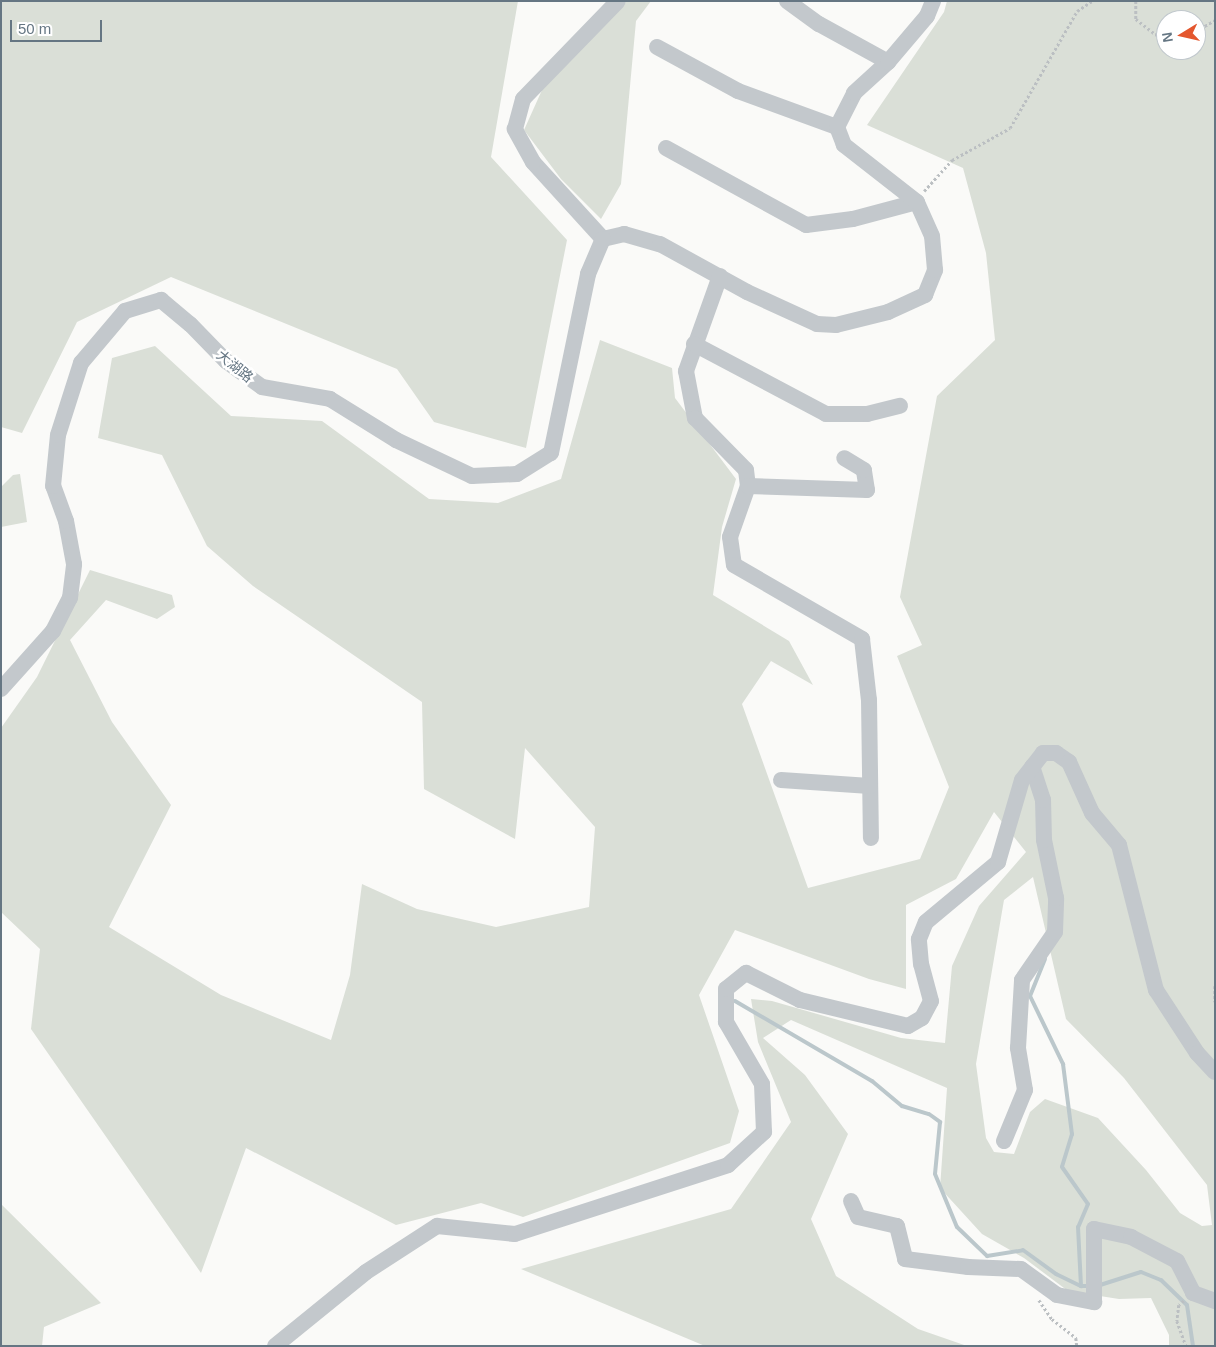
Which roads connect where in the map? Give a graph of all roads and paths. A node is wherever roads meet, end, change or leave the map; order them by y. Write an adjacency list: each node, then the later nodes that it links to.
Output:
1 (618, 1): 12 (street)
2 (787, 1): 8 (street)
3 (933, 1): 8 (street)
4 (1092, 1): 11 (path)
5 (1136, 1): 6 (path)
6 (1156, 34)
7 (657, 47): 9 (street)
8 (888, 62): 9 (street)
9 (836, 127): 11 (street)
10 (666, 148): 11 (street)
11 (918, 199): 13 (street)
12 (603, 239): 13 (street); 18 (street, 大湖路)
13 (720, 276): 14 (street)
14 (694, 344): 15 (street); 17 (street)
15 (900, 406)
16 (844, 458): 17 (street)
17 (748, 486): 21 (street)
18 (1, 689)
19 (1032, 767): 25 (street); 26 (street); 31 (street)
20 (781, 780): 21 (street)
21 (870, 786): 22 (street)
22 (871, 838)
23 (1215, 986): 24 (path)
24 (1215, 1002)
25 (1215, 1072)
26 (1004, 1141)
27 (851, 1202): 28 (street)
28 (1037, 1281): 29 (street); 32 (path)
29 (1192, 1293): 30 (street); 33 (path)
30 (1215, 1301)
31 (275, 1346)
32 (1077, 1346)
33 (1186, 1346)

